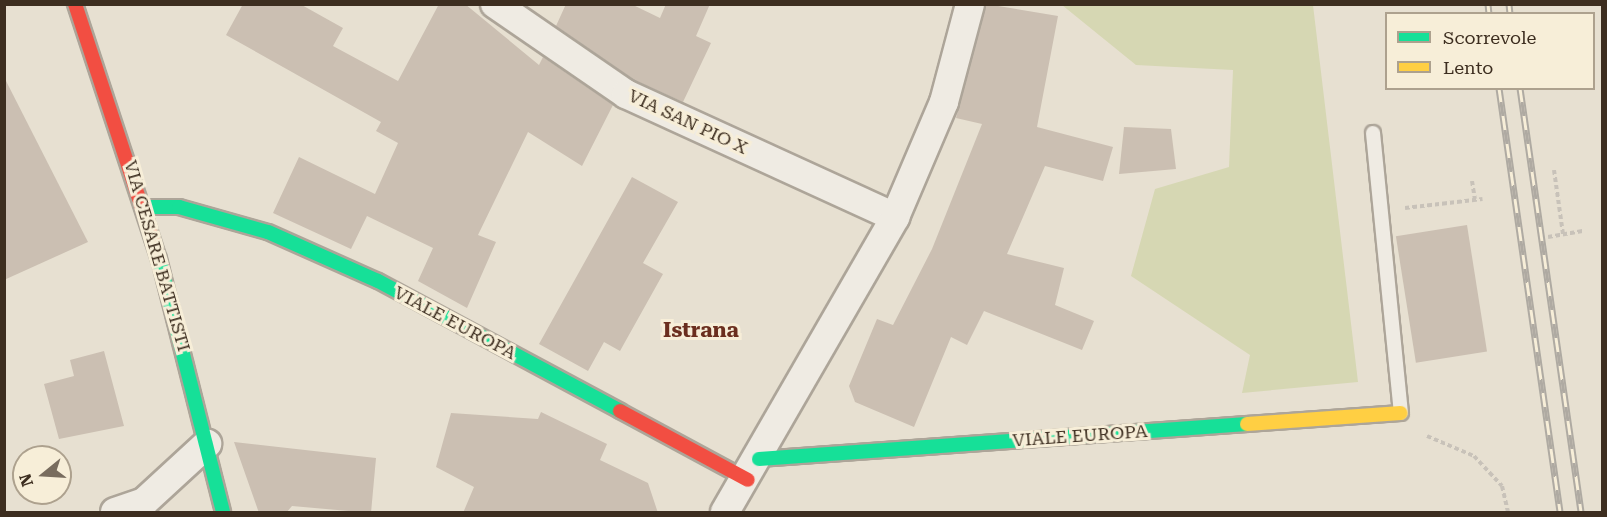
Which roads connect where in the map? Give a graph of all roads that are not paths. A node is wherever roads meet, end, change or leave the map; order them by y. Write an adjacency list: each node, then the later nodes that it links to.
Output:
1 (75, 4): 5 (street, VIA CESARE BATTISTI)
2 (495, 4): 6 (street, VIA SAN PIO X)
3 (970, 4): 6 (street)
4 (1373, 133): 7 (lane)
5 (146, 207): 8 (street, VIA CESARE BATTISTI); 9 (street, VIALE EUROPA)
6 (895, 217): 9 (street)
7 (1401, 413): 9 (street, VIALE EUROPA)
8 (207, 444): 10 (street); 11 (street, VIA CESARE BATTISTI)
9 (754, 470): 12 (street)
10 (116, 513)
11 (223, 513)
12 (725, 513)

